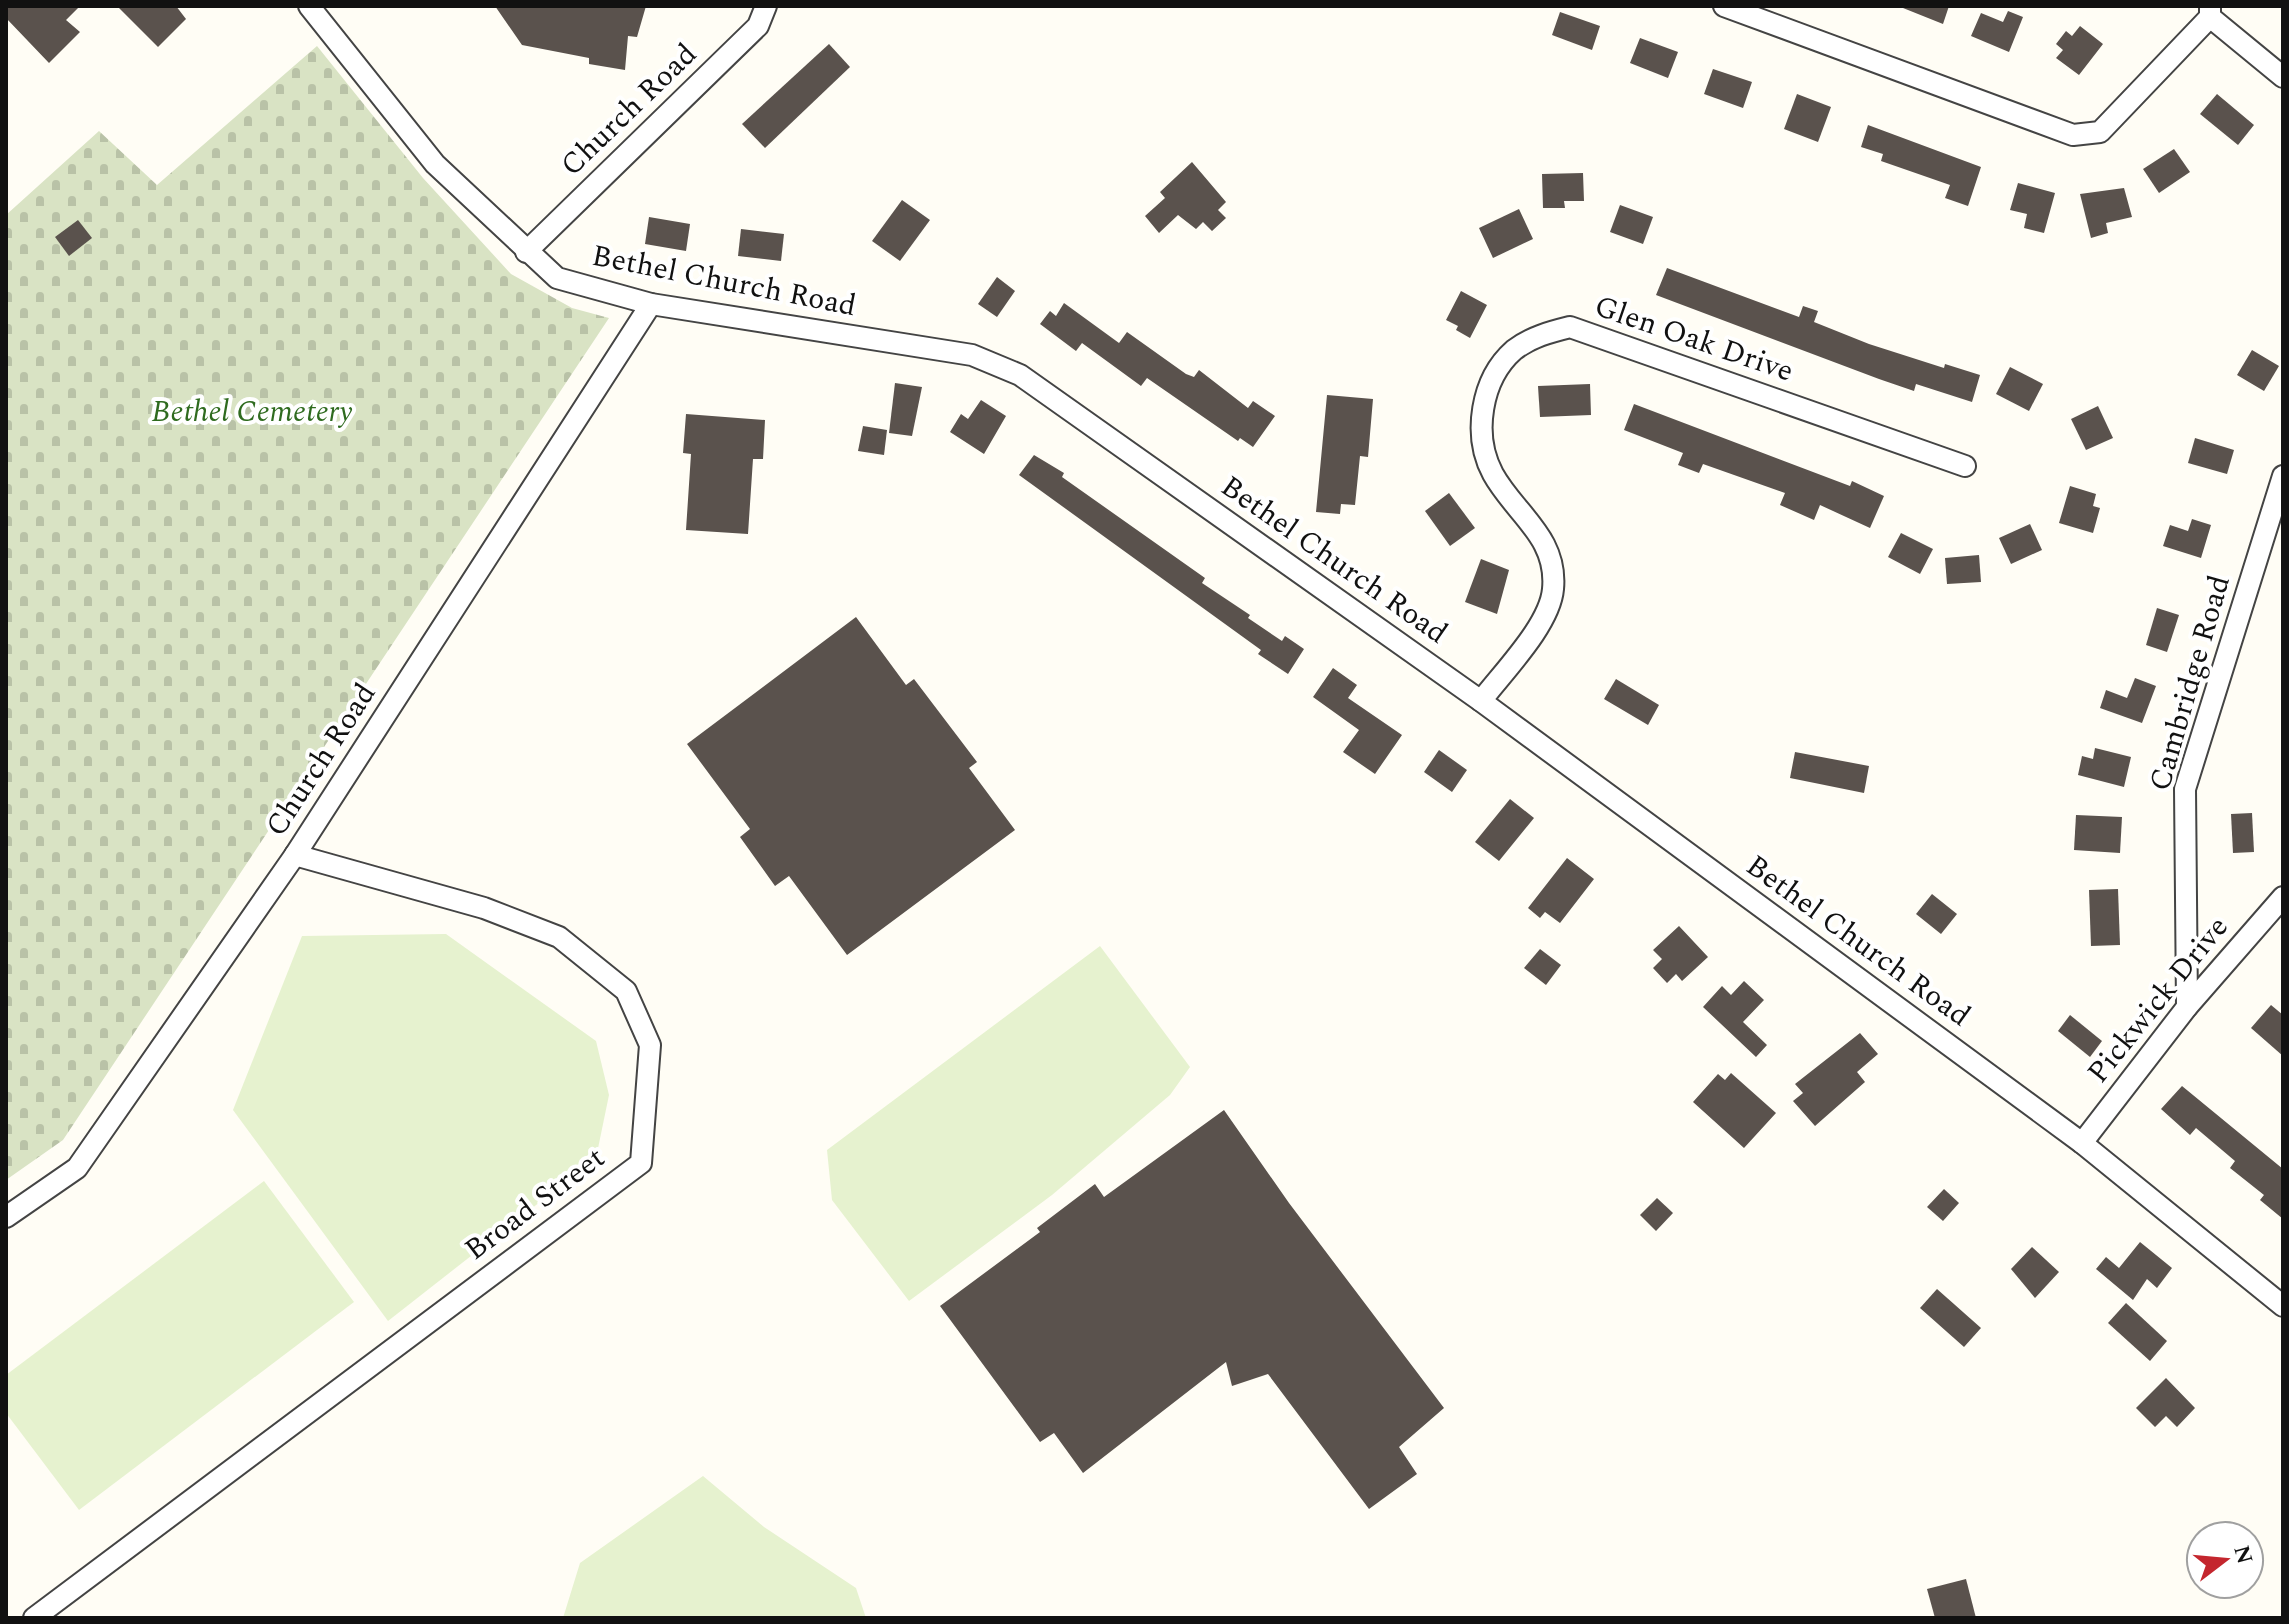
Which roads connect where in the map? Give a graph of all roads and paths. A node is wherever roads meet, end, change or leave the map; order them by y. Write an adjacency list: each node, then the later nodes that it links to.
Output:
1 (309, 6): 6 (street, Bethel Church Road)
2 (766, 6): 6 (street, Church Road)
3 (1724, 6): 4 (street)
4 (2210, 11): 5 (street)
5 (2283, 77)
6 (526, 252): 7 (street, Bethel Church Road)
7 (651, 304): 10 (street, Bethel Church Road); 11 (street, Church Road)
8 (1965, 466): 10 (street, Glen Oak Drive)
9 (2283, 476): 13 (street, Cambridge Road)
10 (1481, 701): 14 (street, Bethel Church Road)
11 (295, 855): 15 (street, Church Road); 17 (street, Broad Street)
12 (2283, 897): 13 (street, Pickwick Drive)
13 (2187, 1007): 14 (street, Pickwick Drive)
14 (2082, 1143): 16 (street, Bethel Church Road)
15 (6, 1217)
16 (2283, 1306)
17 (34, 1618)

